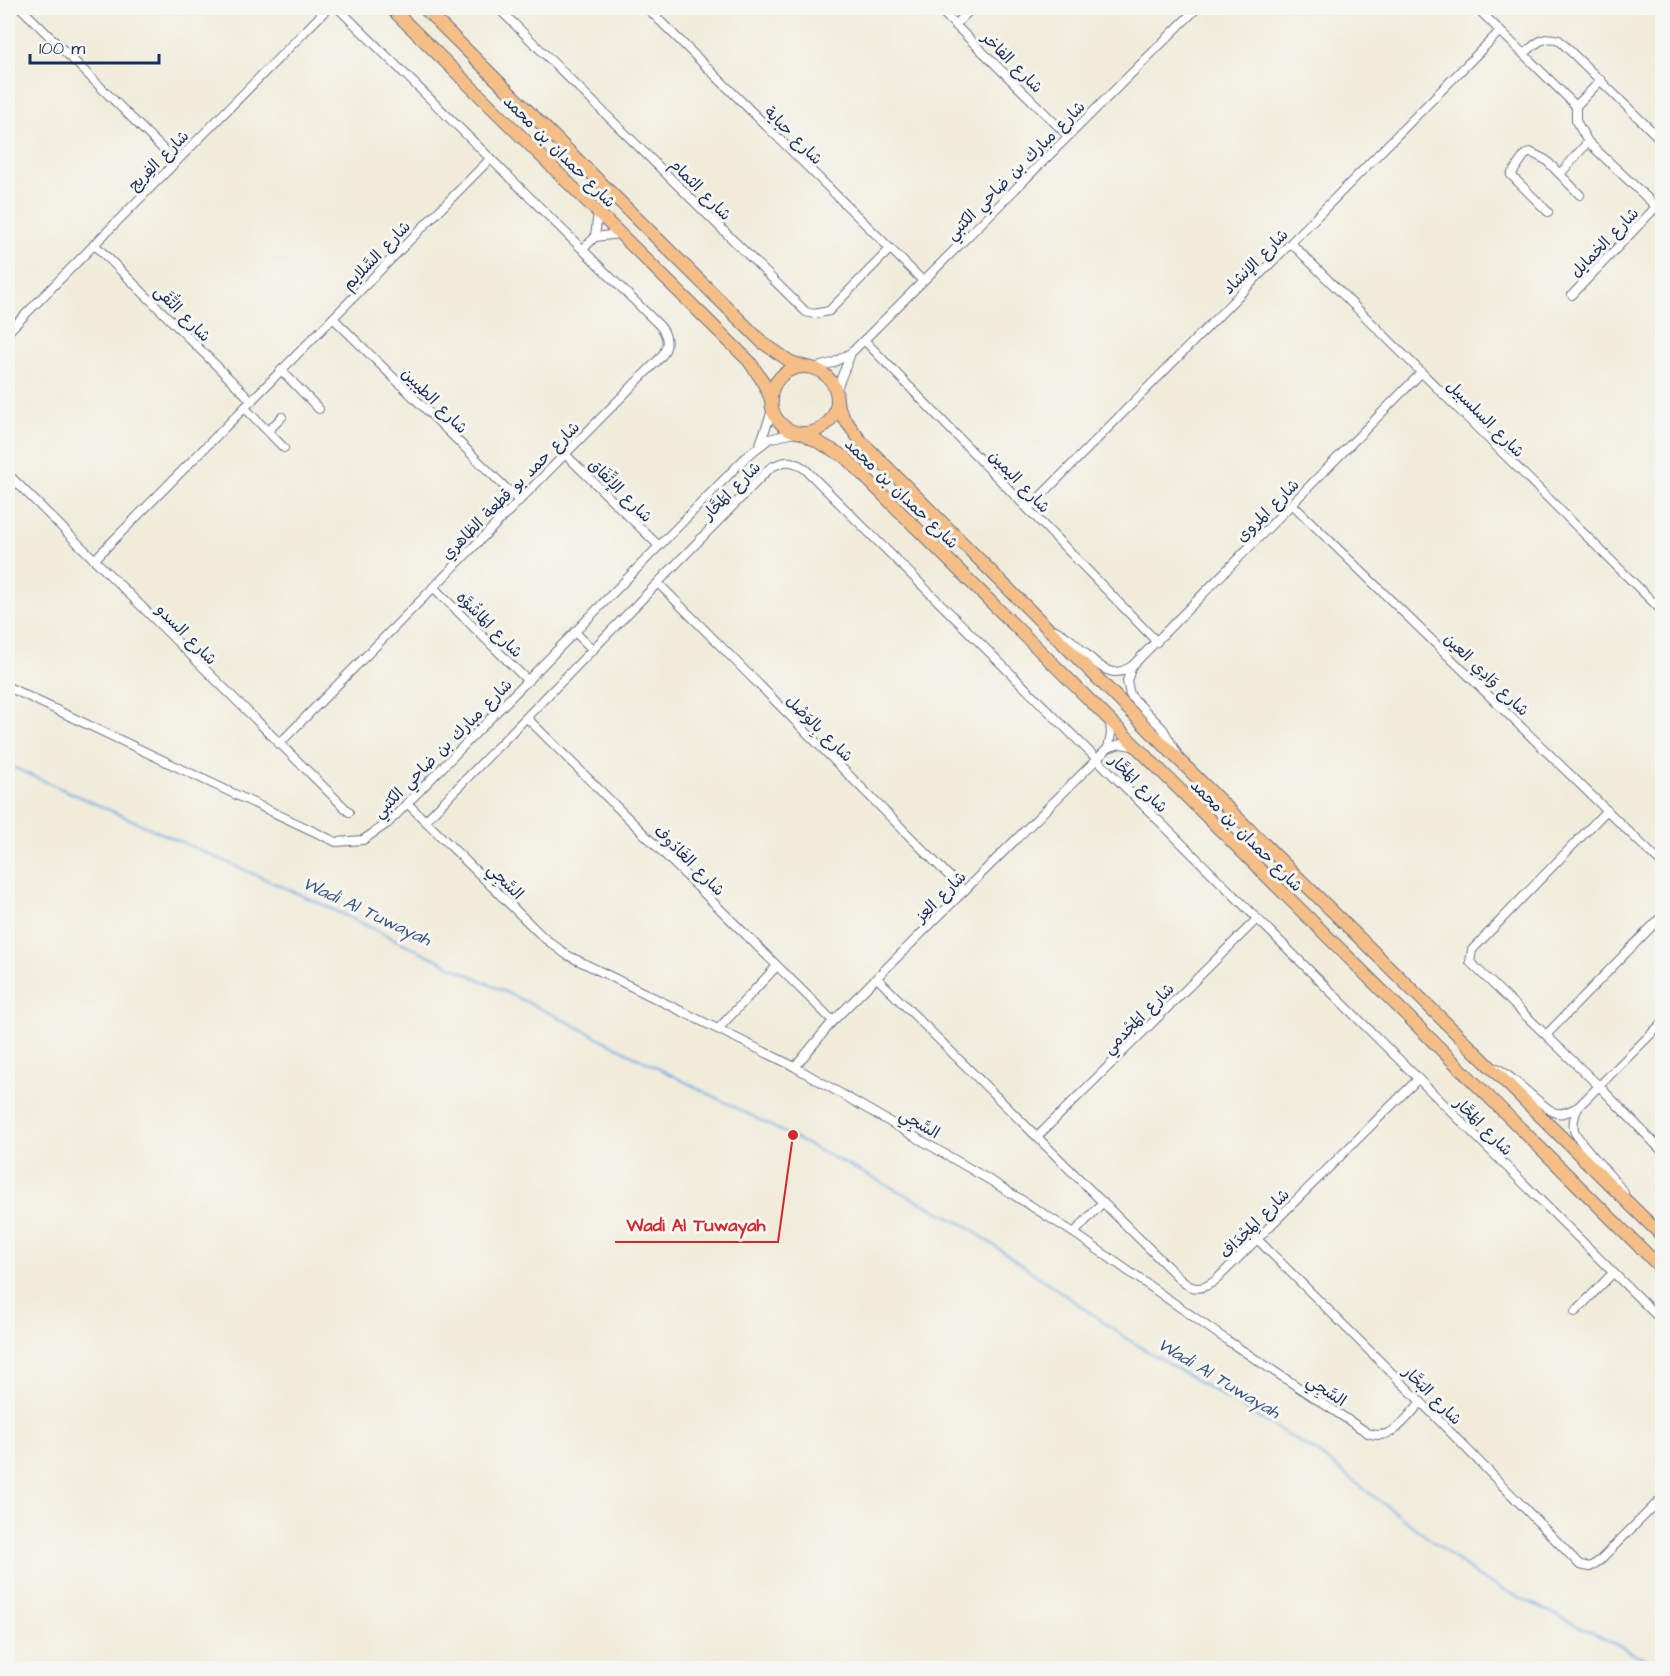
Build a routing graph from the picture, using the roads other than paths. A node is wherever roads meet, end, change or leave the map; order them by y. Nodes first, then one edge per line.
1 (21, 8) edge
2 (328, 8) edge
3 (338, 8) edge
4 (391, 8) edge
5 (424, 8) edge
6 (498, 8) edge
7 (647, 8) edge
8 (938, 8) edge
9 (972, 8) edge
10 (1197, 8) edge
11 (1477, 8) edge
12 (955, 24) junction
13 (1500, 31) junction
14 (1524, 54) junction
15 (1601, 80) junction
16 (1576, 106) junction
17 (1068, 136) junction
18 (1662, 141) edge
19 (1588, 142) junction
20 (490, 158) junction
21 (176, 162) junction
22 (1560, 174) junction
23 (1580, 195) dead end
24 (1659, 210) edge
25 (598, 212) junction
26 (1548, 212) dead end
27 (620, 234) junction
28 (596, 237) junction
29 (94, 244) junction
30 (1292, 244) junction
31 (583, 249) junction
32 (890, 249) junction
33 (923, 281) junction
34 (1572, 296) dead end
35 (333, 318) junction
36 (8, 332) edge
37 (864, 340) junction
38 (852, 352) junction
39 (809, 367) junction
40 (281, 370) junction
41 (1421, 373) junction
42 (837, 397) junction
43 (252, 401) junction
44 (772, 405) junction
45 (245, 408) junction
46 (319, 409) dead end
47 (282, 417) dead end
48 (268, 431) junction
49 (800, 433) junction
50 (760, 444) junction
51 (284, 448) dead end
52 (565, 454) junction
53 (8, 474) edge
54 (519, 501) junction
55 (1292, 504) junction
56 (1028, 509) junction
57 (659, 546) junction
58 (94, 560) junction
59 (658, 584) junction
60 (433, 587) junction
61 (1662, 611) edge
62 (1048, 627) junction
63 (575, 632) junction
64 (1157, 642) junction
65 (593, 650) junction
66 (1132, 666) junction
67 (528, 681) junction
68 (8, 687) edge
69 (527, 718) junction
70 (1110, 720) junction
71 (279, 744) junction
72 (1133, 746) junction
73 (1108, 748) junction
74 (1096, 759) junction
75 (1181, 762) junction
76 (407, 802) junction
77 (1607, 810) junction
78 (349, 812) dead end
79 (426, 820) junction
80 (1662, 864) edge
81 (964, 891) junction
82 (1662, 916) edge
83 (1257, 919) junction
84 (777, 966) junction
85 (877, 978) junction
86 (833, 1021) junction
87 (1662, 1023) edge
88 (718, 1029) junction
89 (1546, 1035) junction
90 (1490, 1065) junction
91 (795, 1067) junction
92 (1418, 1079) junction
93 (1600, 1087) junction
94 (1578, 1107) junction
95 (1038, 1136) junction
96 (1662, 1151) edge
97 (1103, 1202) junction
98 (1631, 1205) junction
99 (1074, 1233) junction
100 (1662, 1236) edge
101 (1257, 1239) junction
102 (1662, 1269) edge
103 (1613, 1273) junction
104 (1575, 1312) dead end
105 (1662, 1322) edge
106 (1421, 1401) junction
107 (1662, 1498) edge

1 - 21 street
2 - 21 street, شارع الفِريج
3 - 20 street, شارع حمد بو قطعة الظاهري
4 - 25 main road, شارع حمدان بن محمد
5 - 39 main road, شارع حمدان بن محمد
6 - 32 street, شارع الثمام
7 - 32 street, شارع حباية
8 - 12 street, شارع الفاخر
9 - 12 street
10 - 17 street, شارع مبارك بن ضاحي الكتبي
11 - 13 street
12 - 17 street, شارع الفاخر
13 - 14 street
13 - 30 street, شارع الإنشاد
14 - 15 street
14 - 16 street
15 - 16 street
15 - 18 street
16 - 19 street, شارع الخمايل
17 - 33 street, شارع مبارك بن ضاحي الكتبي
19 - 22 street
19 - 24 street, شارع الخمايل
20 - 31 street, شارع حمد بو قطعة الظاهري
20 - 35 street, شارع السَّلايم
21 - 29 street, شارع الفِريج
22 - 23 street
22 - 26 street
24 - 34 street, شارع الخمايل
25 - 27 main road, شارع حمدان بن محمد
25 - 28 street
27 - 28 street
27 - 44 main road, شارع حمدان بن محمد
28 - 31 street
29 - 36 street, شارع الفِريج
29 - 43 street, شارع التُّقَى
30 - 41 street, شارع السلسبيل
30 - 56 street, شارع الإنشاد
31 - 52 street, شارع حمد بو قطعة الظاهري
32 - 33 street, شارع حباية
33 - 37 street, شارع مبارك بن ضاحي الكتبي
35 - 40 street, شارع السَّلايم
35 - 54 street, شارع الطيبين
37 - 38 street, شارع مبارك بن ضاحي الكتبي
37 - 56 street, شارع اليمين
38 - 39 street, شارع مبارك بن ضاحي الكتبي
38 - 42 street, شارع مبارك بن ضاحي الكتبي
39 - 42 main road
39 - 44 main road
40 - 43 street, شارع السَّلايم
40 - 46 street
41 - 55 street, شارع المروى
41 - 61 street, شارع السلسبيل
42 - 49 main road
42 - 62 main road, شارع حمدان بن محمد
43 - 45 street, شارع السَّلايم
44 - 49 main road
44 - 50 street, شارع مبارك بن ضاحي الكتبي
45 - 48 street
45 - 58 street, شارع السَّلايم
47 - 48 street
48 - 51 street
49 - 50 street, شارع مبارك بن ضاحي الكتبي
49 - 70 main road, شارع حمدان بن محمد
50 - 57 street, شارع مبارك بن ضاحي الكتبي
52 - 54 street, شارع حمد بو قطعة الظاهري
52 - 57 street, شارع الإتِّفَاق
53 - 58 street, شارع السدو
54 - 60 street, شارع حمد بو قطعة الظاهري
55 - 64 street, شارع المروى
55 - 77 street, شارع وَادِي العين
56 - 64 street, شارع اليمين
57 - 63 street, شارع مبارك بن ضاحي الكتبي
58 - 71 street, شارع السدو
59 - 65 street, شارع المَحَّار
59 - 74 street, شارع المَحَّار
59 - 81 street, شارع بِالوَصْل
60 - 67 street, شارع المَاشُوَّه
60 - 71 street, شارع حمد بو قطعة الظاهري
62 - 66 street
62 - 75 main road, شارع حمدان بن محمد
63 - 65 street
63 - 67 street, شارع مبارك بن ضاحي الكتبي
64 - 66 street, شارع المروى
65 - 69 street, شارع المَحَّار
66 - 75 street
67 - 76 street, شارع مبارك بن ضاحي الكتبي
68 - 76 street, شارع مبارك بن ضاحي الكتبي
69 - 79 street, شارع المَحَّار
69 - 84 street, شارع الغَادُوف
70 - 72 main road, شارع حمدان بن محمد
70 - 73 street
71 - 78 street, شارع السدو
72 - 73 street
72 - 102 main road, شارع حمدان بن محمد
73 - 74 street, شارع العِز
74 - 81 street, شارع العِز
74 - 83 street, شارع المَحَّار
75 - 90 main road, شارع حمدان بن محمد
76 - 79 street, السَّجِي
77 - 80 street, شارع وَادِي العين
77 - 89 street
79 - 88 street, السَّجِي
81 - 85 street, شارع العِز
82 - 89 street
83 - 92 street, شارع المَحَّار
83 - 95 street, شارع المَجْدمي
84 - 86 street, شارع الغَادُوف
84 - 88 street
85 - 86 street, شارع العِز
85 - 95 street, شارع المِجْدَاف
86 - 91 street, شارع العِز
87 - 93 street
88 - 91 street, السَّجِي
89 - 93 street
90 - 94 street
90 - 98 main road, شارع حمدان بن محمد
91 - 99 street, السَّجِي
92 - 101 street, شارع المِجْدَاف
92 - 103 street, شارع المَحَّار
93 - 94 street
93 - 96 street
94 - 98 street
95 - 97 street, شارع المِجْدَاف
97 - 99 street
97 - 101 street, شارع المِجْدَاف
98 - 100 main road, شارع حمدان بن محمد
99 - 106 street, السَّجِي
101 - 106 street, شارع البَحَّار
103 - 104 street
103 - 105 street, شارع المَحَّار
106 - 107 street, شارع البَحَّار

